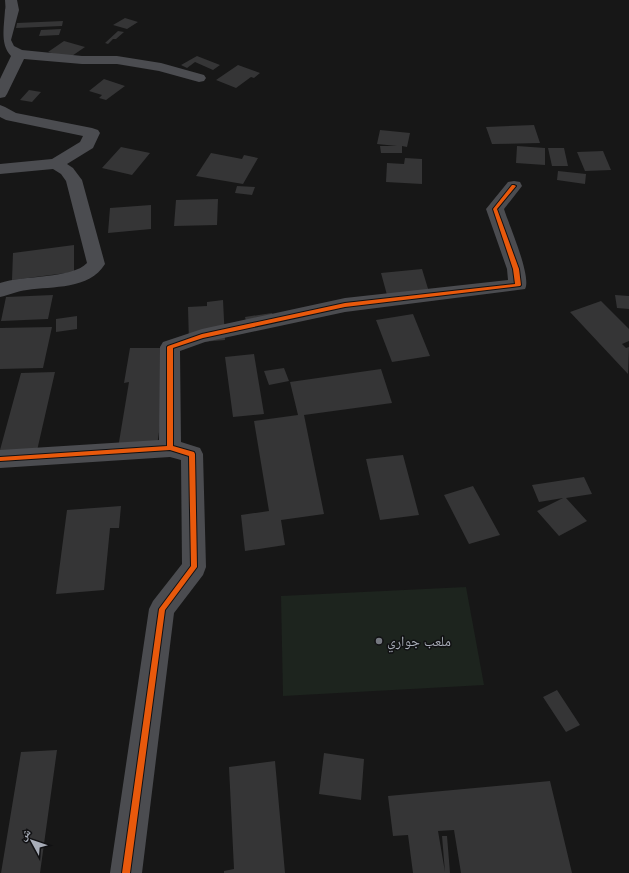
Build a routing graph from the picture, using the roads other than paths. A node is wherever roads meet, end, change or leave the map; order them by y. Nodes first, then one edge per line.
1 (8, 7) edge
2 (19, 54) junction
3 (199, 78) dead end
4 (0, 94) edge
5 (0, 110) edge
6 (56, 164) junction
7 (0, 169) edge
8 (514, 186) dead end
9 (0, 291) edge
10 (170, 448) junction
11 (0, 460) edge
12 (126, 873) edge

1 - 2 street
2 - 3 street
2 - 4 street
5 - 6 street
6 - 7 street
6 - 9 street
8 - 10 street
10 - 11 street
10 - 12 street

